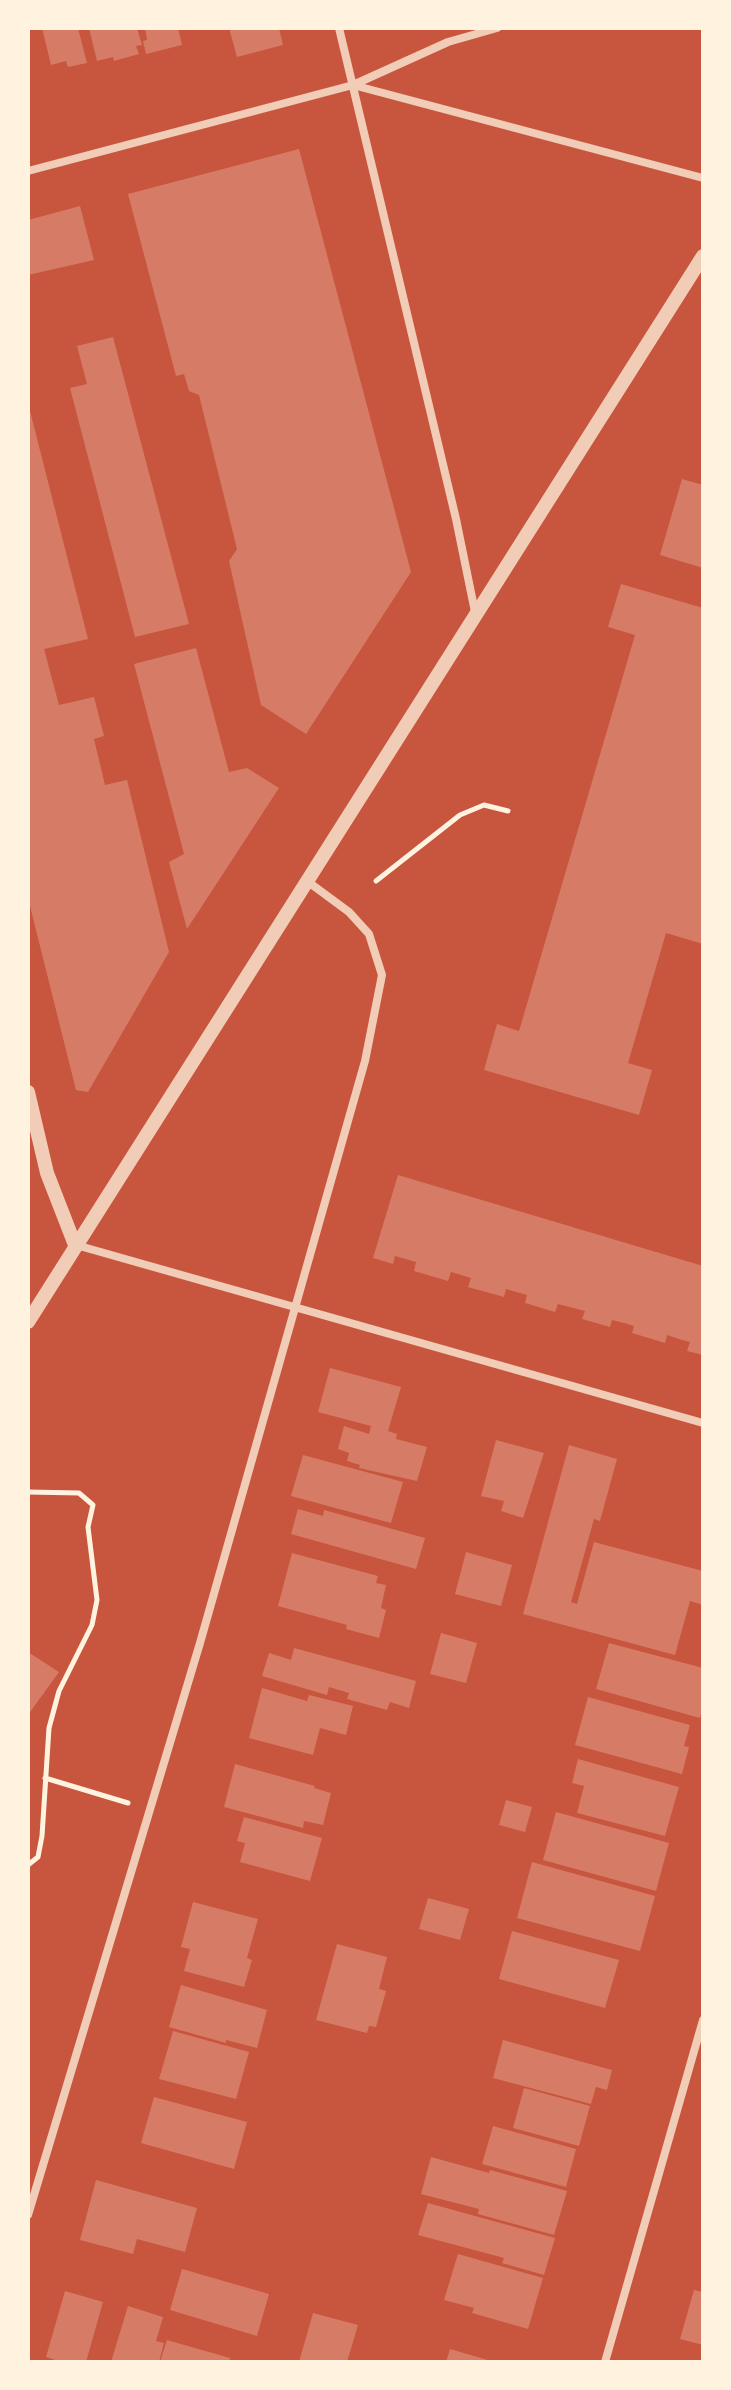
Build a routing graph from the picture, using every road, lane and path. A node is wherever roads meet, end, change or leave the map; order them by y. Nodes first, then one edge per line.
1 (339, 28) edge
2 (497, 28) edge
3 (353, 85) junction
4 (28, 171) edge
5 (703, 178) edge
6 (703, 256) edge
7 (475, 613) junction
8 (508, 811) dead end
9 (306, 881) junction
10 (376, 881) dead end
11 (28, 1092) edge
12 (75, 1245) junction
13 (295, 1307) junction
14 (28, 1322) edge
15 (703, 1423) edge
16 (28, 1492) edge
17 (45, 1778) junction
18 (150, 1809) junction
19 (28, 1865) edge
20 (703, 2020) edge
21 (28, 2215) edge
22 (605, 2362) edge

1 - 3 street
2 - 3 street
3 - 4 street
3 - 5 street
3 - 7 street
6 - 7 street
7 - 9 street
8 - 10 path
9 - 12 street
9 - 13 street
11 - 12 street
12 - 13 street
12 - 14 street
13 - 15 street
13 - 18 street
16 - 17 path
17 - 18 path
17 - 19 path
18 - 21 street
20 - 22 street

